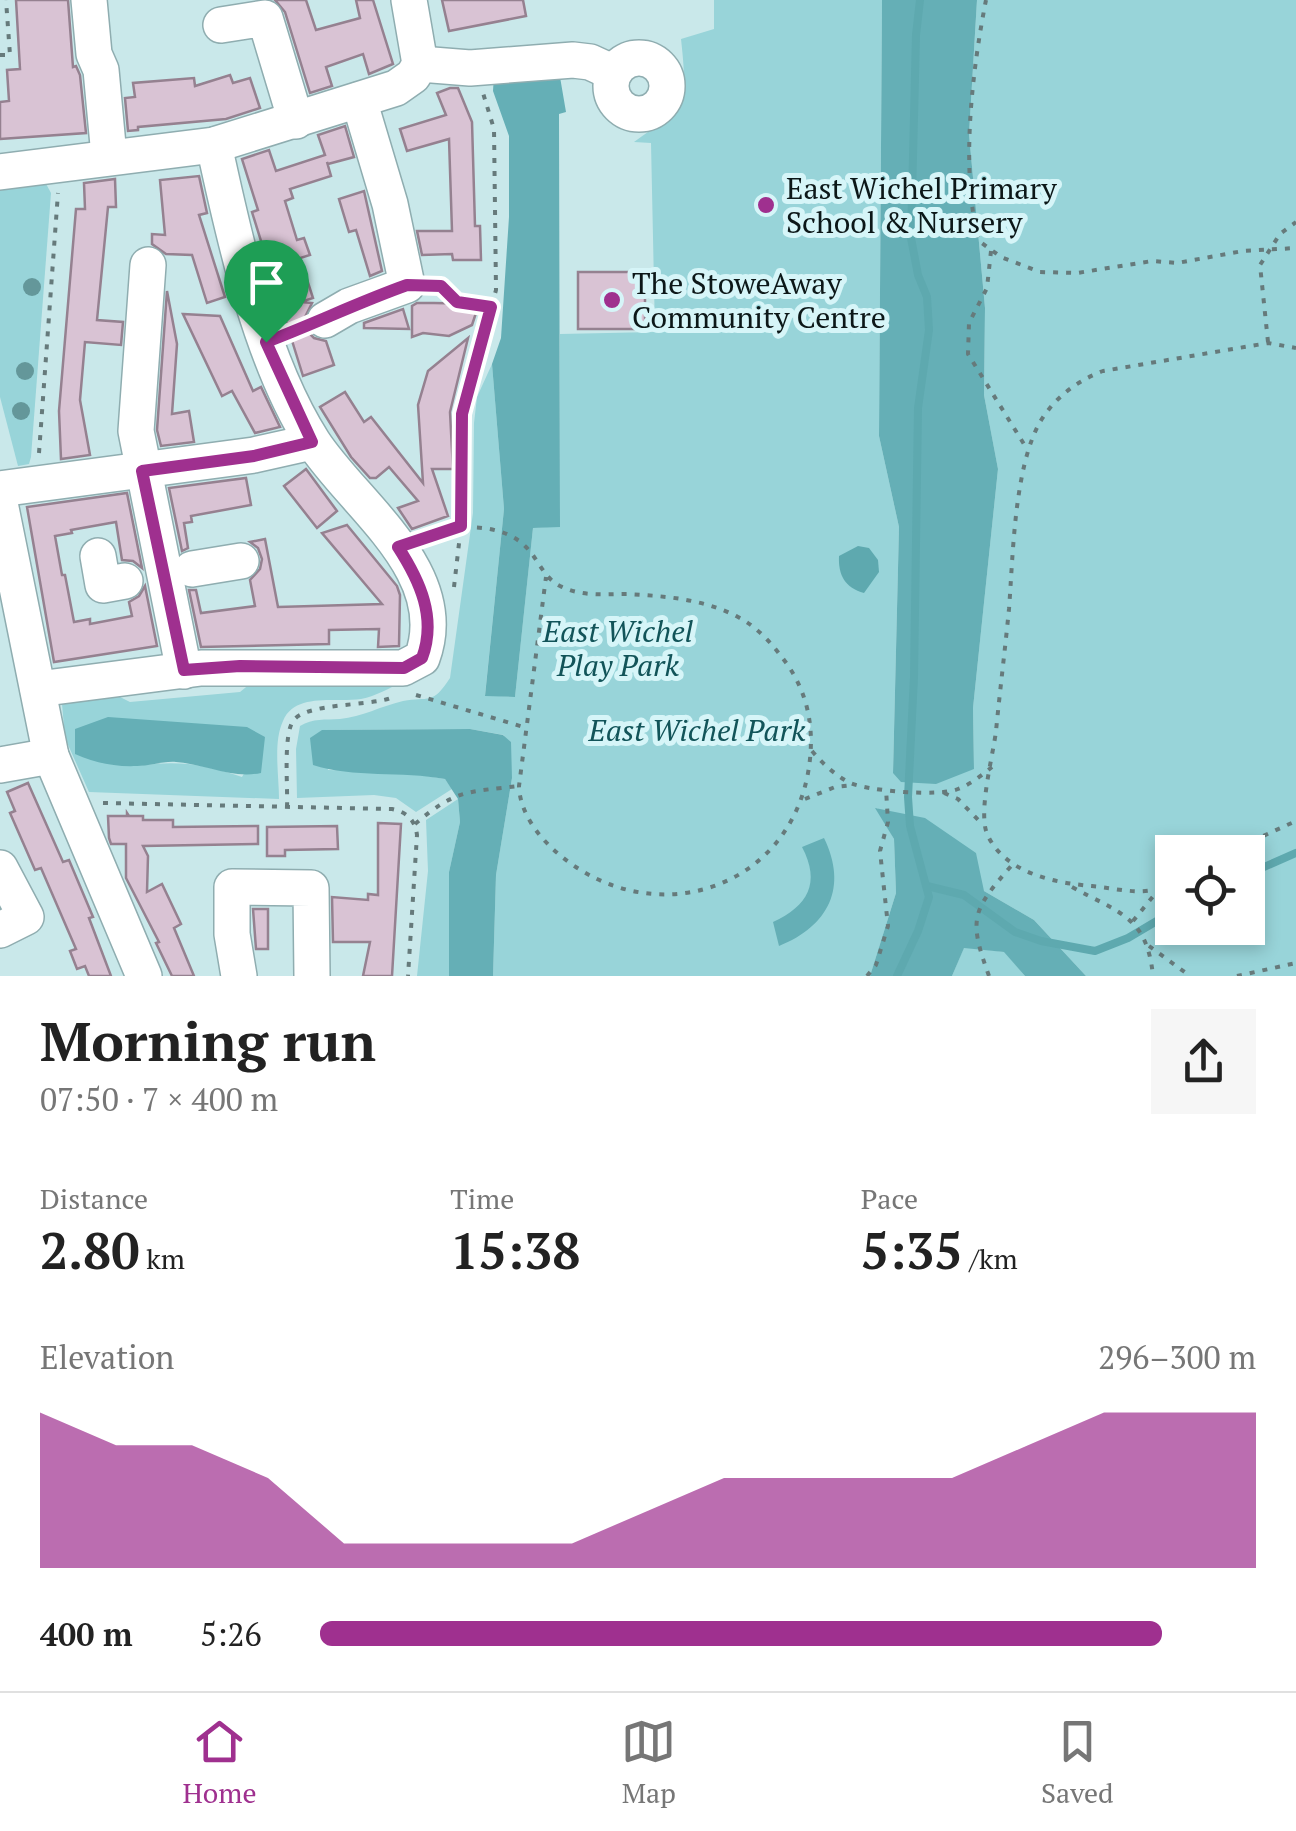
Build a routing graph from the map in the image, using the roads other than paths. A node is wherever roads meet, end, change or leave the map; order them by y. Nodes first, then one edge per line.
1 (90, 0) edge
2 (409, 0) edge
3 (262, 9) edge
4 (221, 25) dead end
5 (420, 64) junction
6 (614, 73) dead end
7 (359, 100) junction
8 (296, 121) junction
9 (214, 144) junction
10 (109, 156) junction
11 (0, 172) edge
12 (148, 265) dead end
13 (325, 320) dead end
14 (312, 442) junction
15 (142, 471) junction
16 (0, 490) edge
17 (0, 503) edge
18 (98, 556) dead end
19 (241, 561) dead end
20 (161, 574) junction
21 (184, 670) junction
22 (38, 689) junction
23 (51, 756) junction
24 (0, 764) edge
25 (0, 868) edge
26 (0, 930) edge
27 (144, 976) edge
28 (239, 976) edge
29 (312, 976) edge

1 - 10 street
2 - 5 street
3 - 4 street
3 - 8 street
5 - 6 street
5 - 7 street
7 - 8 street
7 - 13 street
8 - 9 street
9 - 10 street
9 - 14 street
10 - 11 street
12 - 15 street
14 - 15 street
14 - 21 street
15 - 16 street
15 - 20 street
17 - 22 street
18 - 20 street
19 - 20 street
20 - 21 street
21 - 22 street
22 - 23 street
23 - 24 street
23 - 27 street
25 - 26 street
28 - 29 street

